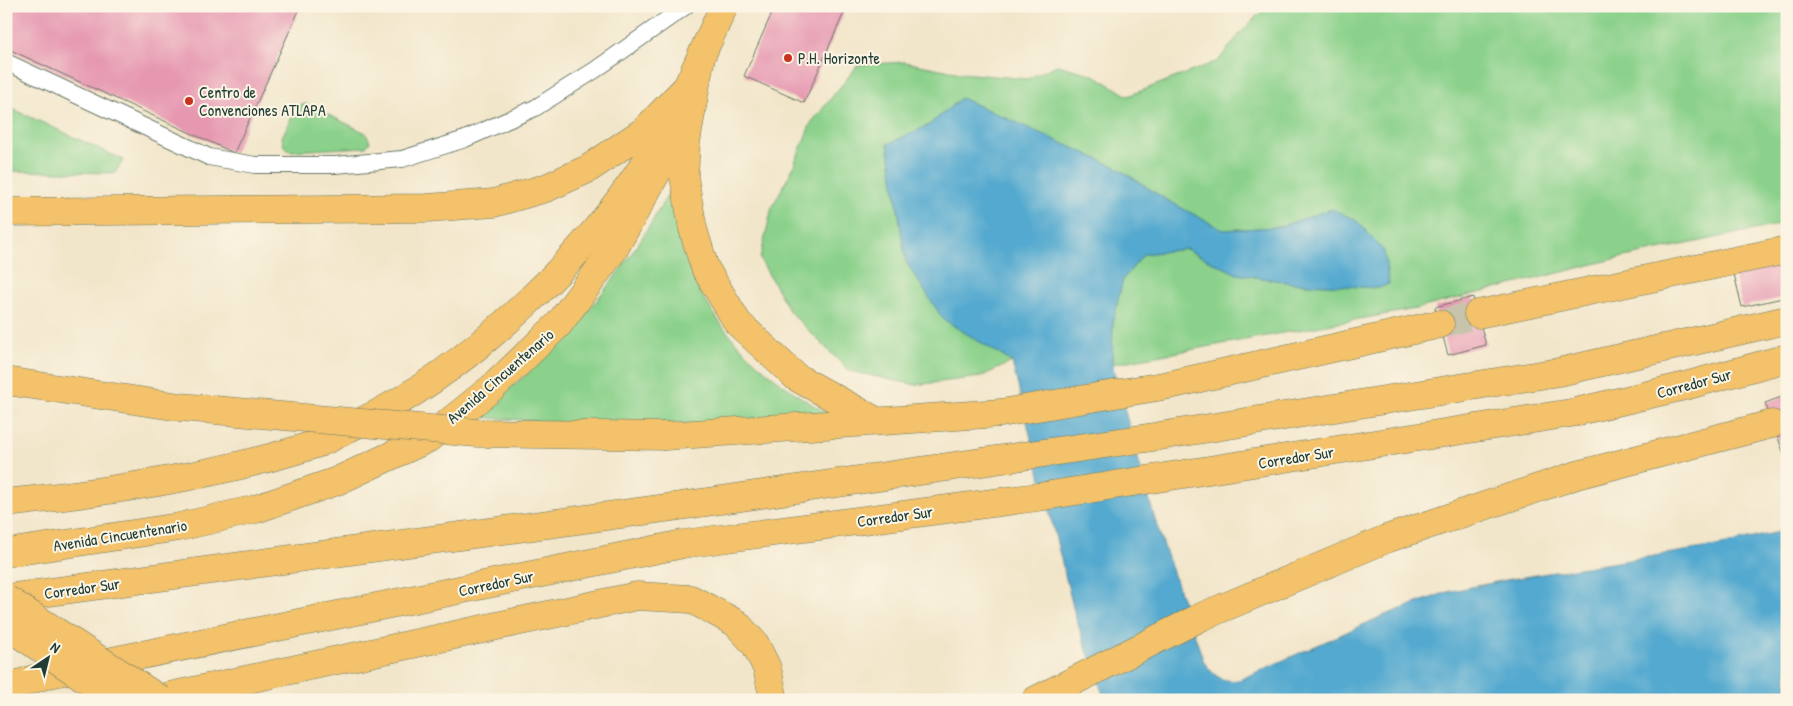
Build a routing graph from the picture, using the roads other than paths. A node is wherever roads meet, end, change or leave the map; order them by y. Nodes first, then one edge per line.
1 (686, 6) edge
2 (724, 6) edge
3 (6, 62) edge
4 (690, 94) junction
5 (6, 212) edge
6 (1787, 250) edge
7 (1478, 314) tunnel mouth
8 (1787, 320) edge
9 (1440, 324) tunnel mouth
10 (1787, 358) edge
11 (6, 380) edge
12 (876, 422) junction
13 (1772, 424) dead end
14 (6, 503) edge
15 (6, 553) edge
16 (6, 598) edge
17 (6, 625) edge
18 (6, 688) edge
19 (117, 700) edge
20 (151, 700) edge
21 (161, 700) edge
22 (774, 700) edge
23 (1036, 700) edge

1 - 3 lane
2 - 4 main road, Avenida Cincuentenario
4 - 5 main road
4 - 12 main road
4 - 14 main road
4 - 15 main road, Avenida Cincuentenario
6 - 7 main road
8 - 16 main road, Corredor Sur
9 - 12 main road
10 - 18 main road, Corredor Sur
11 - 12 main road, bridge
13 - 23 main road
16 - 21 main road, bridge
17 - 19 main road, bridge
20 - 22 main road

